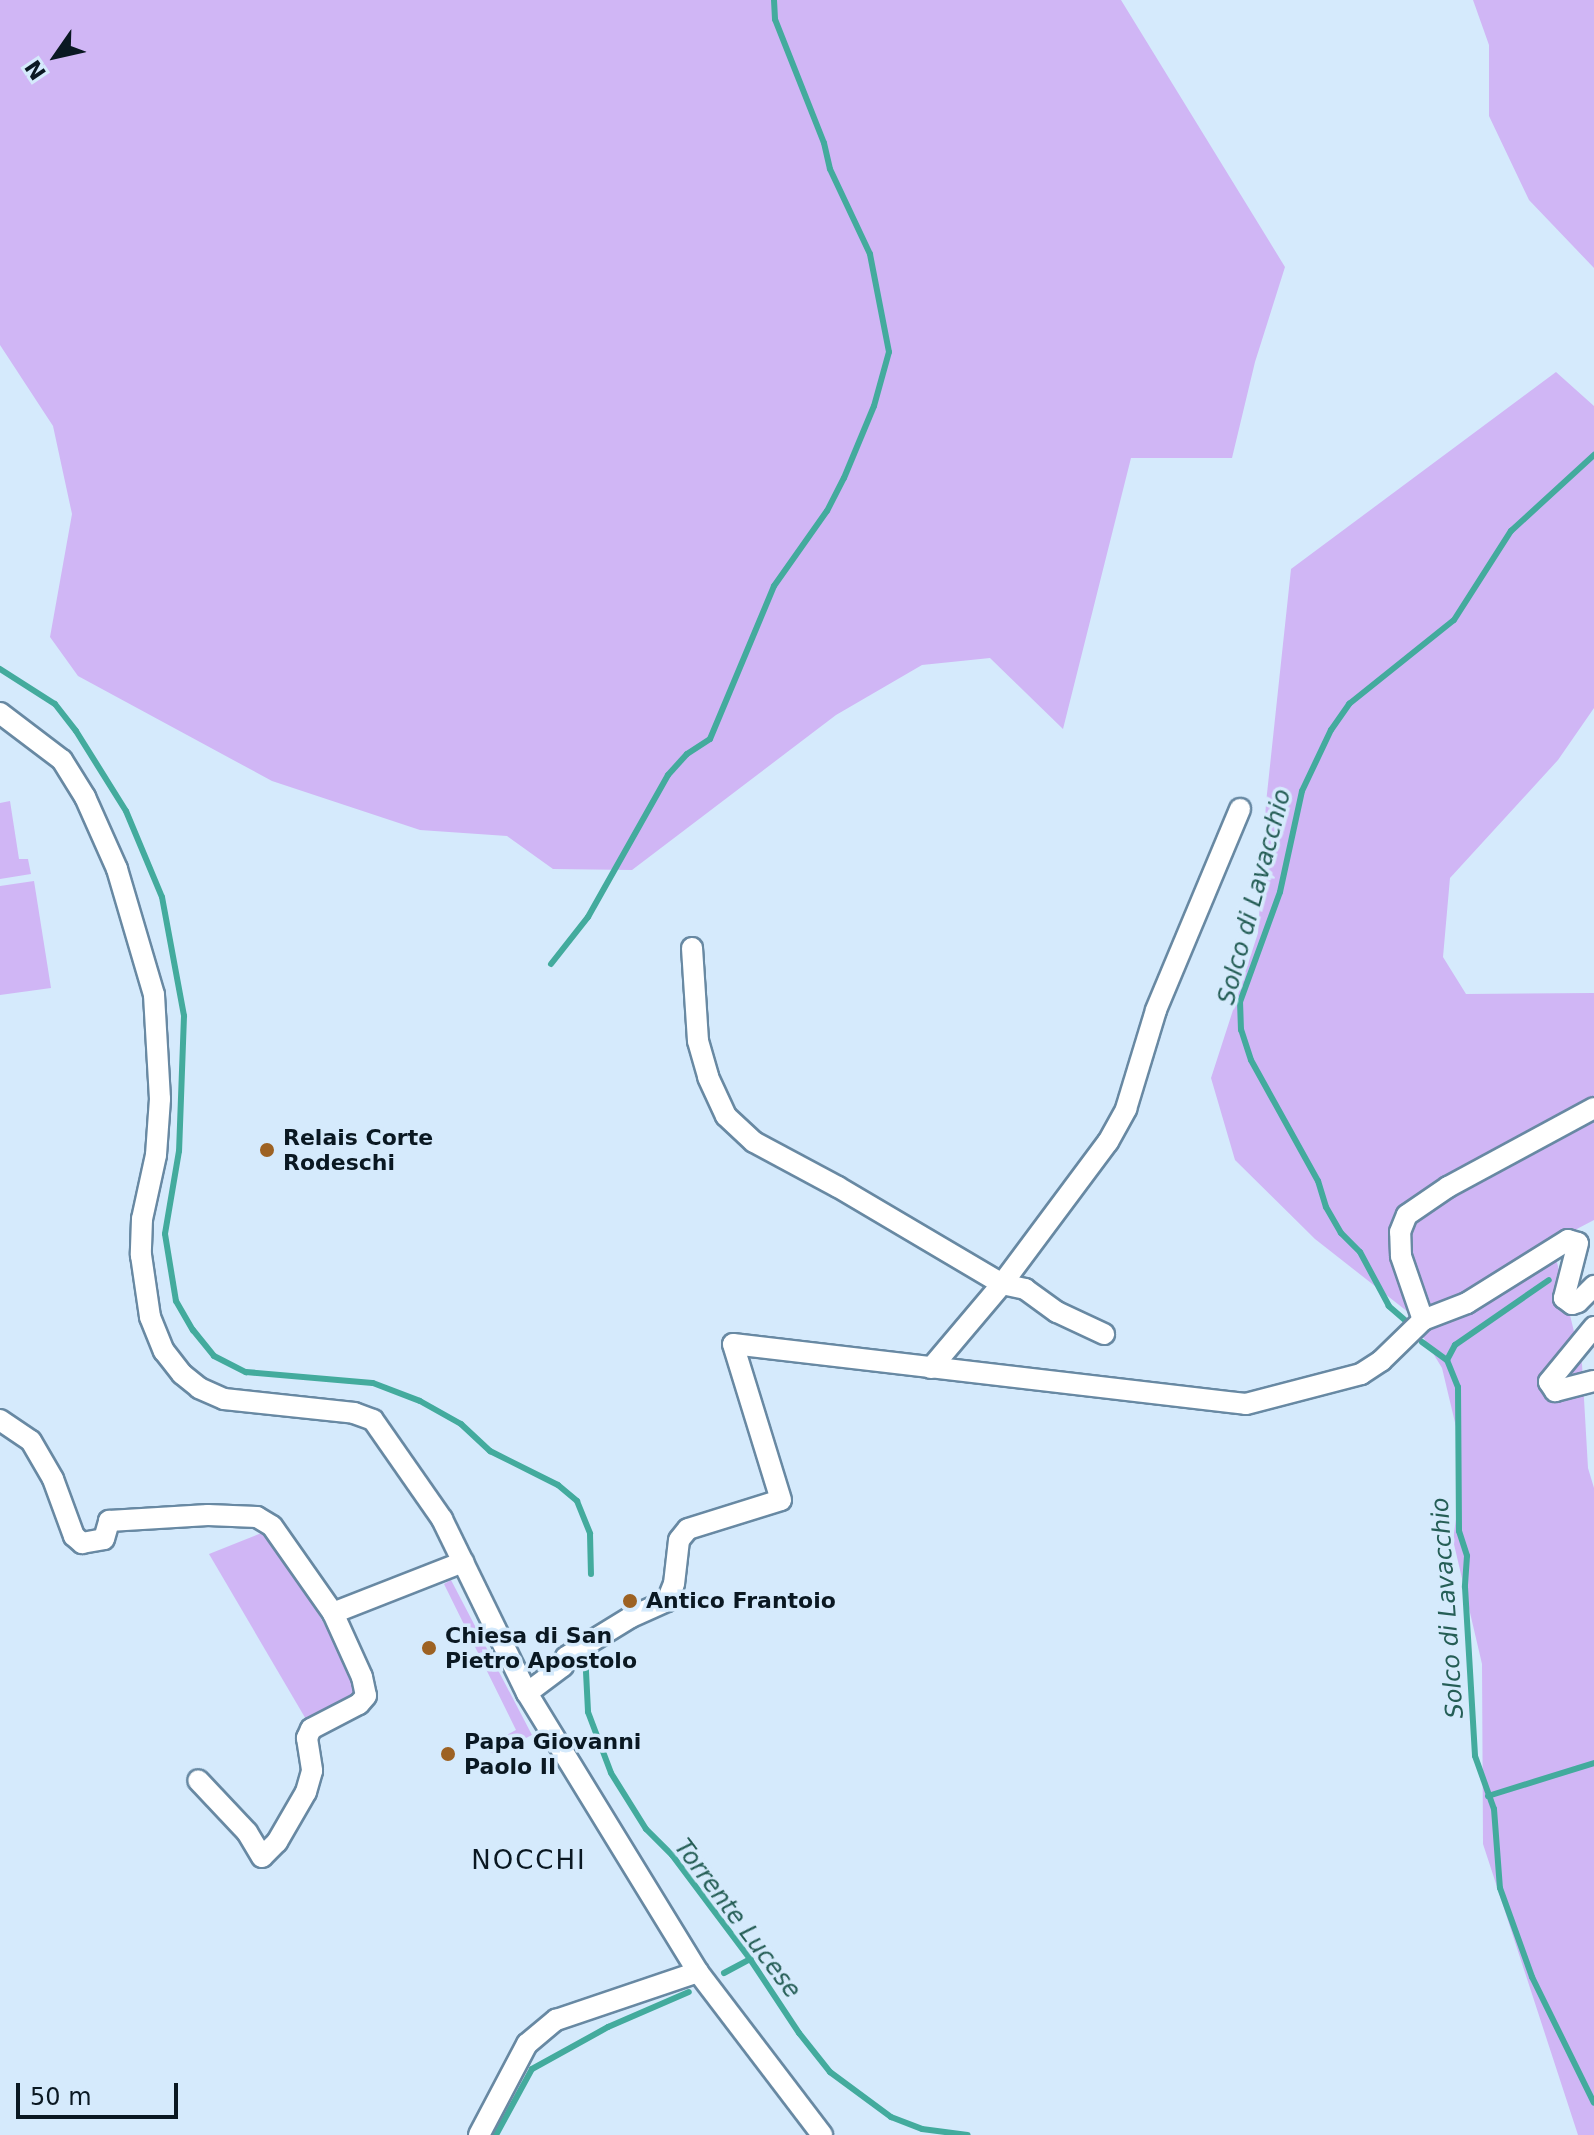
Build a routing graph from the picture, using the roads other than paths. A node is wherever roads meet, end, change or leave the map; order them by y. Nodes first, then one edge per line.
1 (0, 713) edge
2 (1240, 809) dead end
3 (692, 948) dead end
4 (1594, 1108) edge
5 (1002, 1284) junction
6 (1594, 1286) edge
7 (1423, 1320) junction
8 (1594, 1327) edge
9 (1104, 1334) dead end
10 (931, 1368) junction
11 (1594, 1381) edge
12 (0, 1420) edge
13 (463, 1562) junction
14 (333, 1613) junction
15 (527, 1693) junction
16 (198, 1780) dead end
17 (698, 1972) junction
18 (479, 2135) edge
19 (822, 2135) edge

1 - 13 street
2 - 5 street
3 - 5 street
4 - 7 street
5 - 9 street
5 - 10 street
6 - 7 street
7 - 10 street
8 - 11 street
10 - 15 street
12 - 14 street
13 - 14 street
13 - 15 street
14 - 16 street
15 - 17 street
17 - 18 street
17 - 19 street

